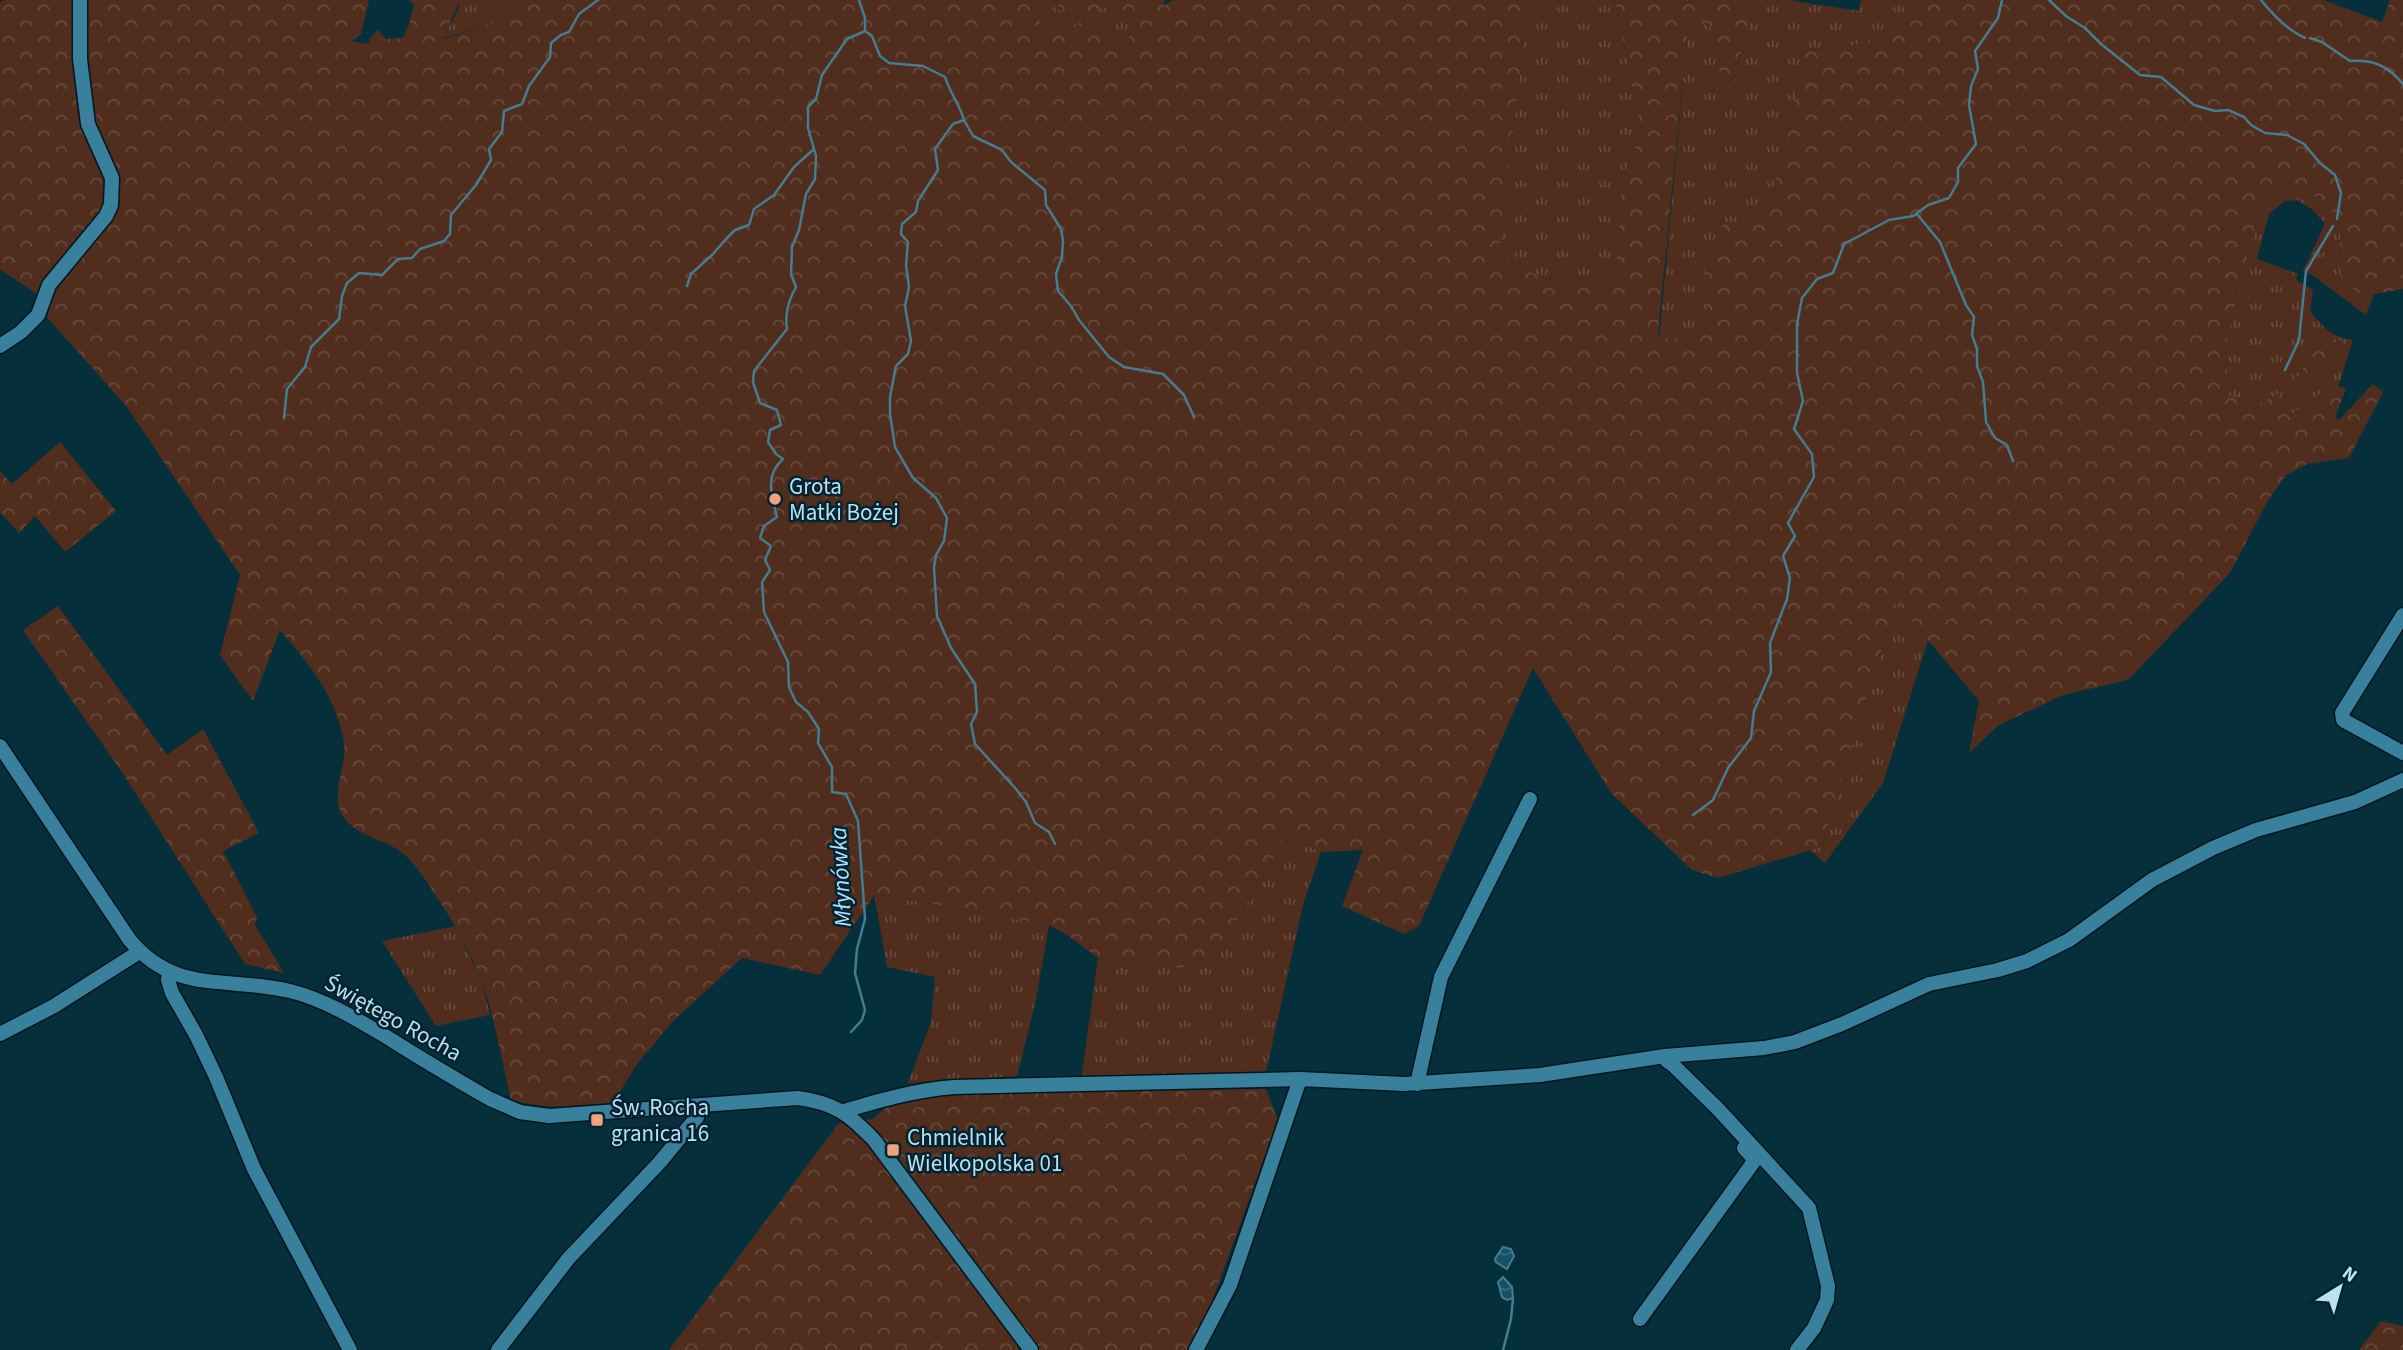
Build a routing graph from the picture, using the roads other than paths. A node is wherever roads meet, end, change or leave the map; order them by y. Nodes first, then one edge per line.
1 (80, 0) edge
2 (0, 346) edge
3 (2403, 615) edge
4 (0, 746) edge
5 (2403, 753) edge
6 (2403, 780) edge
7 (1530, 799) dead end
8 (139, 952) junction
9 (169, 973) junction
10 (0, 1034) edge
11 (1666, 1059) junction
12 (1300, 1079) junction
13 (1417, 1084) junction
14 (700, 1105) junction
15 (844, 1111) junction
16 (1640, 1319) dead end
17 (350, 1350) edge
18 (498, 1350) edge
19 (1031, 1350) edge
20 (1196, 1350) edge
21 (1797, 1350) edge

1 - 2 street
3 - 5 street
4 - 8 street, Świętego Rocha
6 - 11 street
7 - 13 street
8 - 9 street, Świętego Rocha
8 - 10 street
9 - 14 street, Świętego Rocha
9 - 17 street
11 - 13 street
11 - 16 street
11 - 21 street
12 - 13 street
12 - 15 street
12 - 20 street
14 - 15 street, Świętego Rocha
14 - 18 street
15 - 19 street

